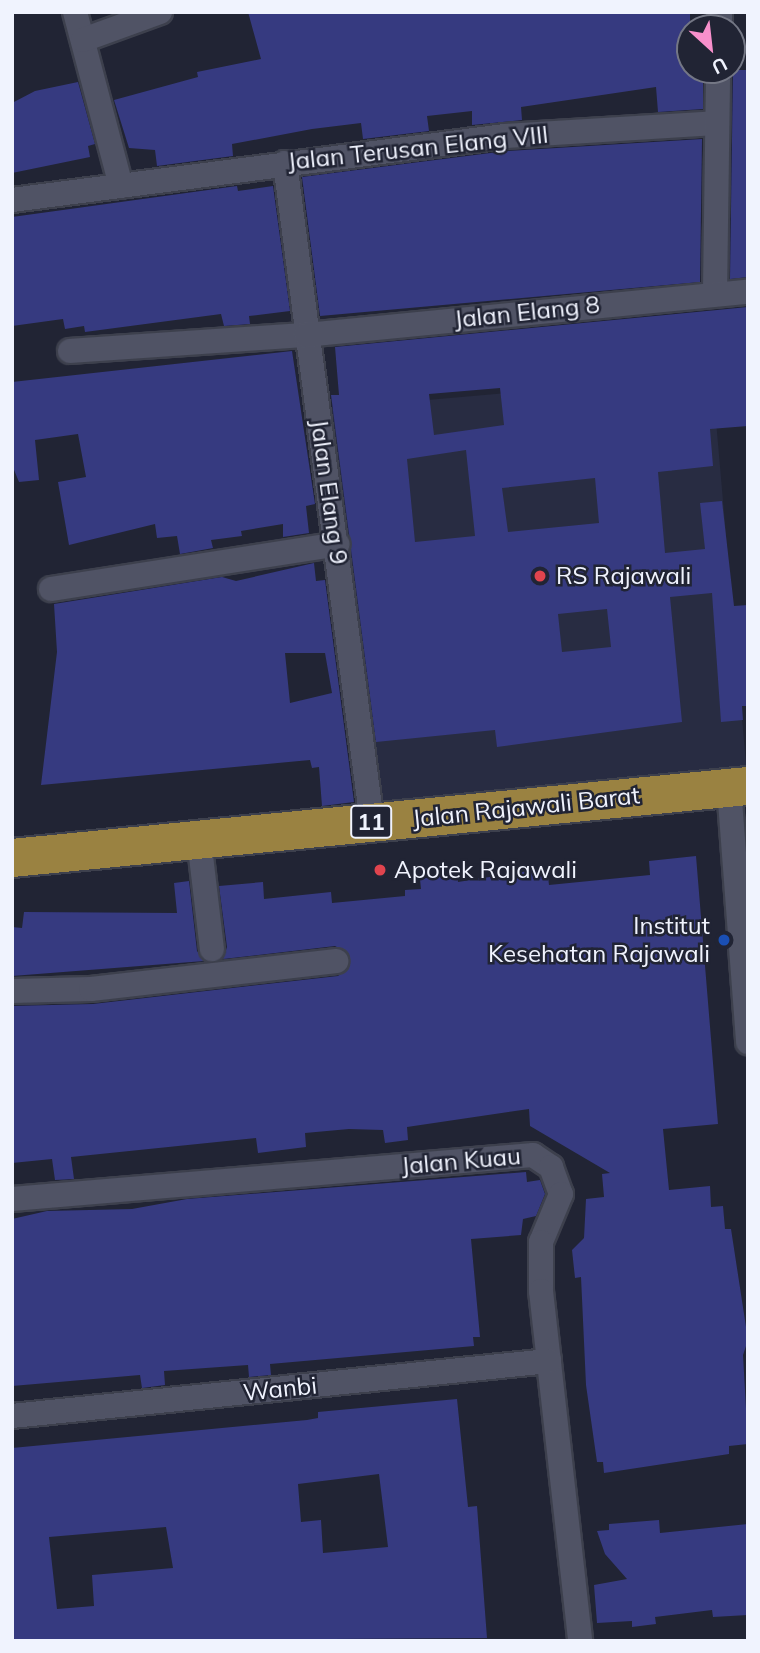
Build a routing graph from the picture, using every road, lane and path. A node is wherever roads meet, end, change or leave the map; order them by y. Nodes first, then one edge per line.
1 (75, 12) edge
2 (160, 12) edge
3 (83, 40) junction
4 (717, 84) edge
5 (716, 123) junction
6 (285, 163) junction
7 (121, 186) junction
8 (12, 200) edge
9 (748, 292) edge
10 (715, 293) junction
11 (306, 335) junction
12 (70, 351) dead end
13 (337, 544) junction
14 (51, 589) dead end
15 (738, 787) edge
16 (372, 822) junction
17 (199, 839) junction
18 (12, 858) edge
19 (212, 948) dead end
20 (336, 961) dead end
21 (12, 991) edge
22 (748, 1042) edge
23 (12, 1199) edge
24 (549, 1361) junction
25 (12, 1416) edge
26 (580, 1641) edge

1 - 3 street
2 - 3 street
3 - 7 street
4 - 5 street
5 - 6 street, Jalan Terusan Elang VIII
5 - 10 street
6 - 7 street, Jalan Terusan Elang VIII
6 - 11 street, Jalan Elang 9
7 - 8 street, Jalan Terusan Elang VIII
9 - 10 street, Jalan Elang 8
10 - 11 street, Jalan Elang 8
11 - 12 street, Jalan Elang 8
11 - 13 street, Jalan Elang 9
13 - 14 street
13 - 16 street, Jalan Elang 9
15 - 16 highway, Jalan Rajawali Barat / 11
15 - 22 street
16 - 17 highway, Jalan Rajawali Barat / 11
17 - 18 highway, Jalan Rajawali Barat / 11
17 - 19 street
20 - 21 street
23 - 24 street, Jalan Kuau
24 - 25 street, Wanbi
24 - 26 street, Jalan Kuau

